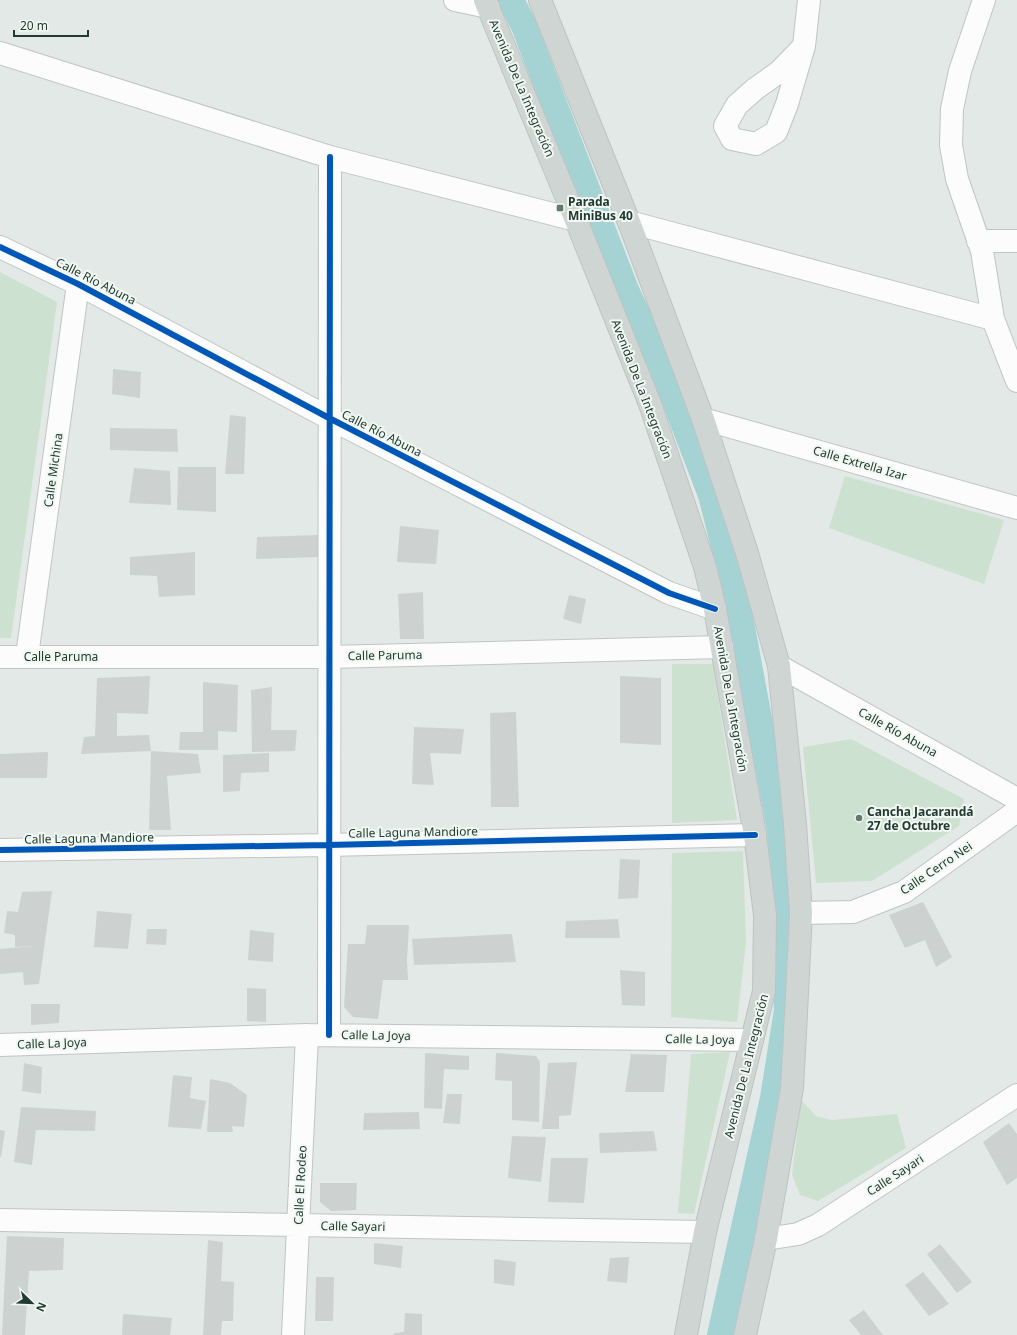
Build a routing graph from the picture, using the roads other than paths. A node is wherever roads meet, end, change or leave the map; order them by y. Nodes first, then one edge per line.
1 (455, 0) edge
2 (540, 0) edge
3 (809, 0) edge
4 (984, 0) edge
5 (486, 3) edge
6 (804, 46) dead end
7 (0, 53) edge
8 (330, 157) junction
9 (576, 220) junction
10 (629, 222) junction
11 (978, 241) junction
12 (1017, 241) edge
13 (0, 247) edge
14 (78, 284) junction
15 (994, 318) junction
16 (1017, 381) edge
17 (329, 418) junction
18 (703, 419) junction
19 (1017, 508) edge
20 (715, 609) junction
21 (722, 647) junction
22 (27, 656) junction
23 (0, 657) edge
24 (329, 657) junction
25 (779, 666) junction
26 (1017, 799) edge
27 (1017, 811) edge
28 (754, 834) junction
29 (328, 845) junction
30 (0, 850) edge
31 (801, 913) junction
32 (307, 1035) junction
33 (328, 1035) junction
34 (752, 1040) junction
35 (0, 1045) edge
36 (1017, 1095) edge
37 (0, 1220) edge
38 (298, 1225) junction
39 (705, 1232) junction
40 (766, 1239) junction
41 (293, 1335) edge
42 (686, 1335) edge
43 (745, 1335) edge

1 - 5 street
2 - 10 main road
3 - 6 street
4 - 11 street
5 - 9 main road, Avenida De La Integración
7 - 8 street
8 - 9 street
8 - 17 street
9 - 20 main road, Avenida De La Integración
10 - 15 street
10 - 18 main road
11 - 12 street
11 - 15 street
13 - 14 street, Calle Río Abuna
14 - 17 street, Calle Río Abuna
14 - 22 street, Calle Michina
15 - 16 street
17 - 20 street, Calle Río Abuna
17 - 24 street
18 - 19 street, Calle Extrella Izar
18 - 25 main road
20 - 21 main road, Avenida De La Integración
21 - 24 street, Calle Paruma
21 - 28 main road, Avenida De La Integración
22 - 23 street, Calle Paruma
22 - 24 street, Calle Paruma
24 - 29 street
25 - 26 street, Calle Río Abuna
25 - 31 main road
27 - 31 street, Calle Cerro Nei
28 - 29 street, Calle Laguna Mandiore
28 - 34 main road, Avenida De La Integración
29 - 30 street, Calle Laguna Mandiore
29 - 33 street
31 - 40 main road
32 - 33 street, Calle La Joya
32 - 35 street, Calle La Joya
32 - 38 street, Calle El Rodeo
33 - 34 street, Calle La Joya
34 - 39 main road, Avenida De La Integración
36 - 40 street, Calle Sayari
37 - 38 street, Calle Sayari
38 - 39 street, Calle Sayari
38 - 41 street, Calle El Rodeo
39 - 42 main road, Avenida De La Integración
40 - 43 main road

